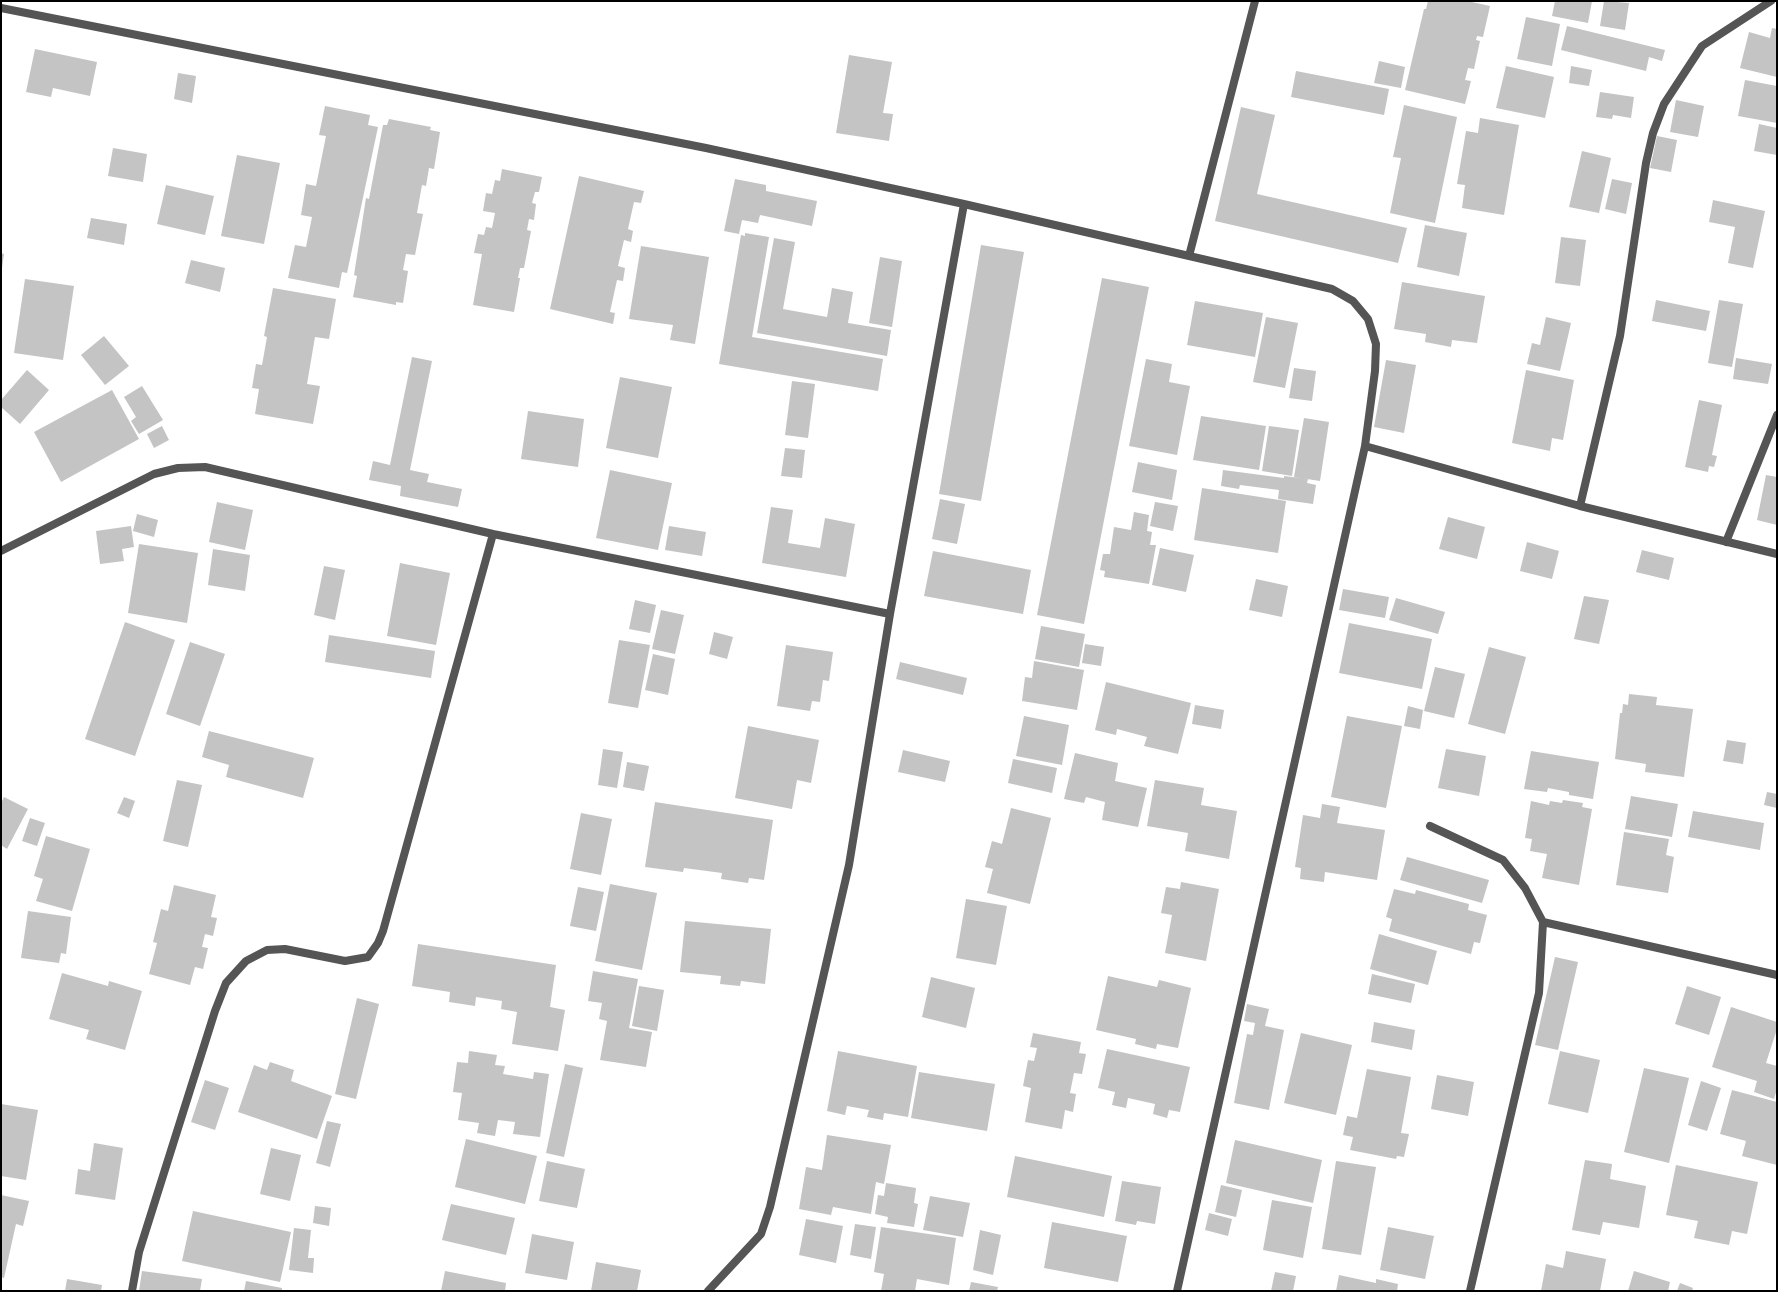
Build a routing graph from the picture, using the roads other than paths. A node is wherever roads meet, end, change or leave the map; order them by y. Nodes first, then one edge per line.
1 (1255, 1) edge
2 (1771, 1) edge
3 (1, 8) edge
4 (964, 204) junction
5 (1189, 256) junction
6 (1777, 415) edge
7 (1364, 446) junction
8 (1580, 506) junction
9 (493, 534) junction
10 (1726, 542) junction
11 (1, 550) edge
12 (1777, 554) edge
13 (890, 614) junction
14 (1430, 826) dead end
15 (1543, 922) junction
16 (1777, 975) edge
17 (132, 1291) edge
18 (708, 1291) edge
19 (1176, 1291) edge
20 (1470, 1291) edge

1 - 5 street
2 - 8 street
3 - 4 street
4 - 5 street
4 - 13 street
5 - 7 street
6 - 10 street
7 - 8 street
7 - 19 street
8 - 10 street
9 - 11 street
9 - 13 street
9 - 17 street
10 - 12 street
13 - 18 street
14 - 15 street
15 - 16 street
15 - 20 street

